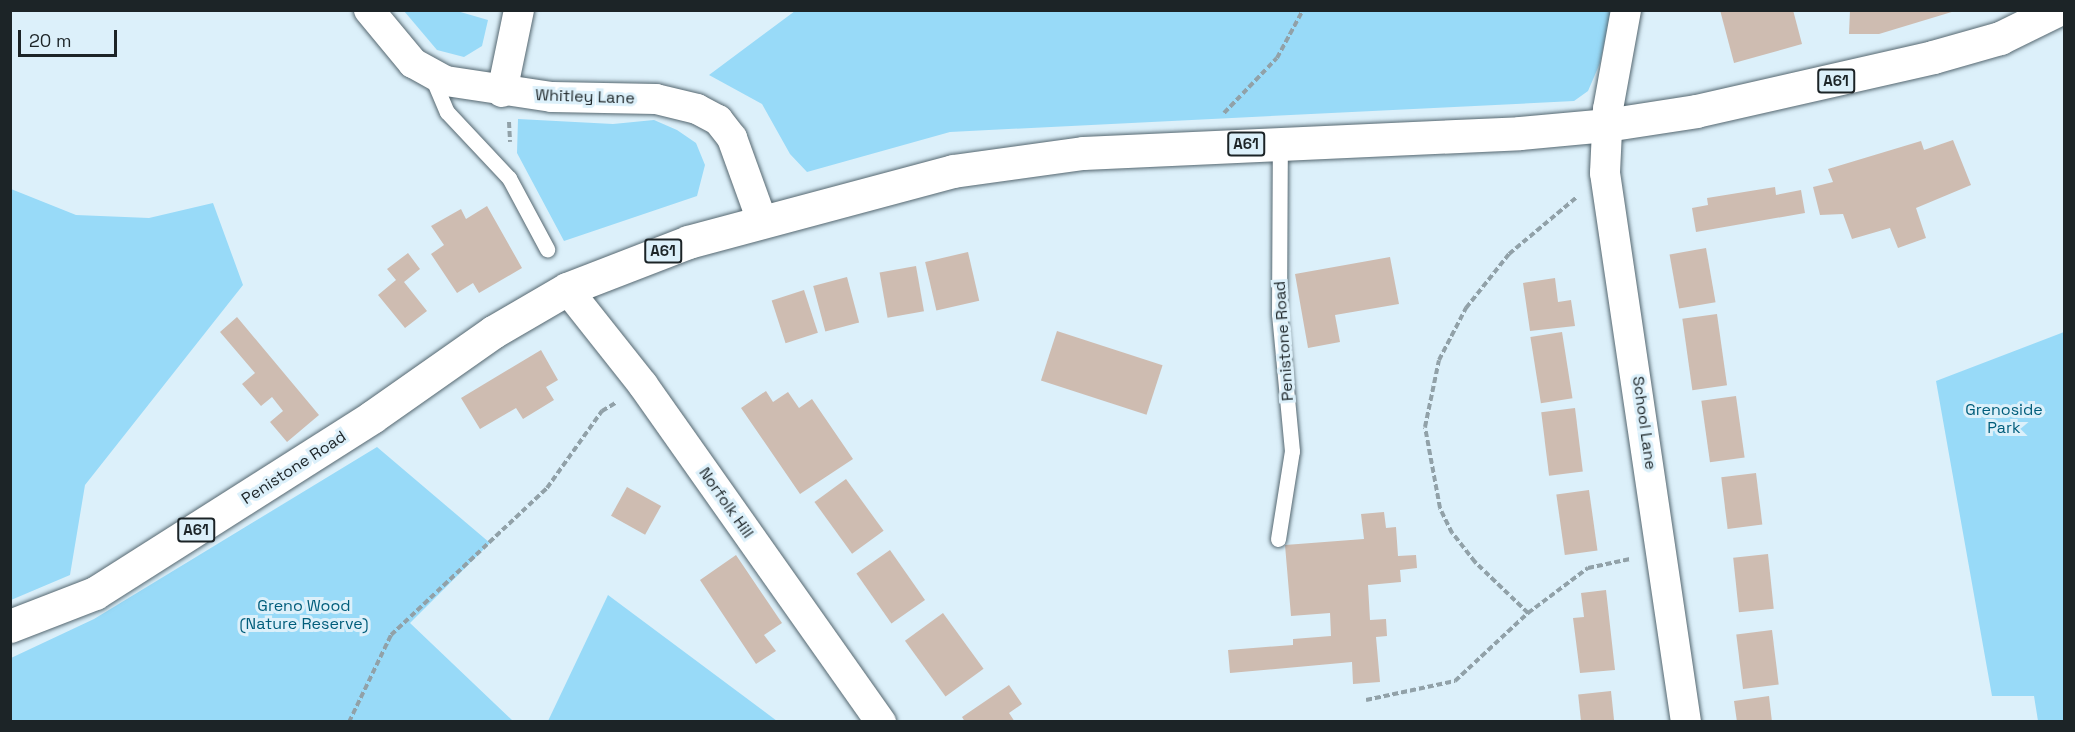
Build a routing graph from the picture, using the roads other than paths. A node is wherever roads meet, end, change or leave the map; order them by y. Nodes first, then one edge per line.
1 (369, 10) edge
2 (519, 10) edge
3 (1626, 10) edge
4 (2057, 10) edge
5 (429, 74) junction
6 (502, 92) junction
7 (1606, 125) junction
8 (1280, 141) junction
9 (762, 221) junction
10 (547, 249) dead end
11 (567, 289) junction
12 (1278, 539) dead end
13 (10, 626) edge
14 (880, 722) edge
15 (1686, 722) edge

1 - 5 street, Whitley Lane
2 - 6 street
3 - 7 street, School Lane
4 - 7 highway, A61
5 - 6 street, Whitley Lane
5 - 10 lane
6 - 9 street, Whitley Lane
7 - 8 highway, A61
7 - 15 street, School Lane
8 - 9 highway, A61
8 - 12 lane, Penistone Road
9 - 11 highway, A61
11 - 13 highway, Penistone Road / A61
11 - 14 street, Norfolk Hill

